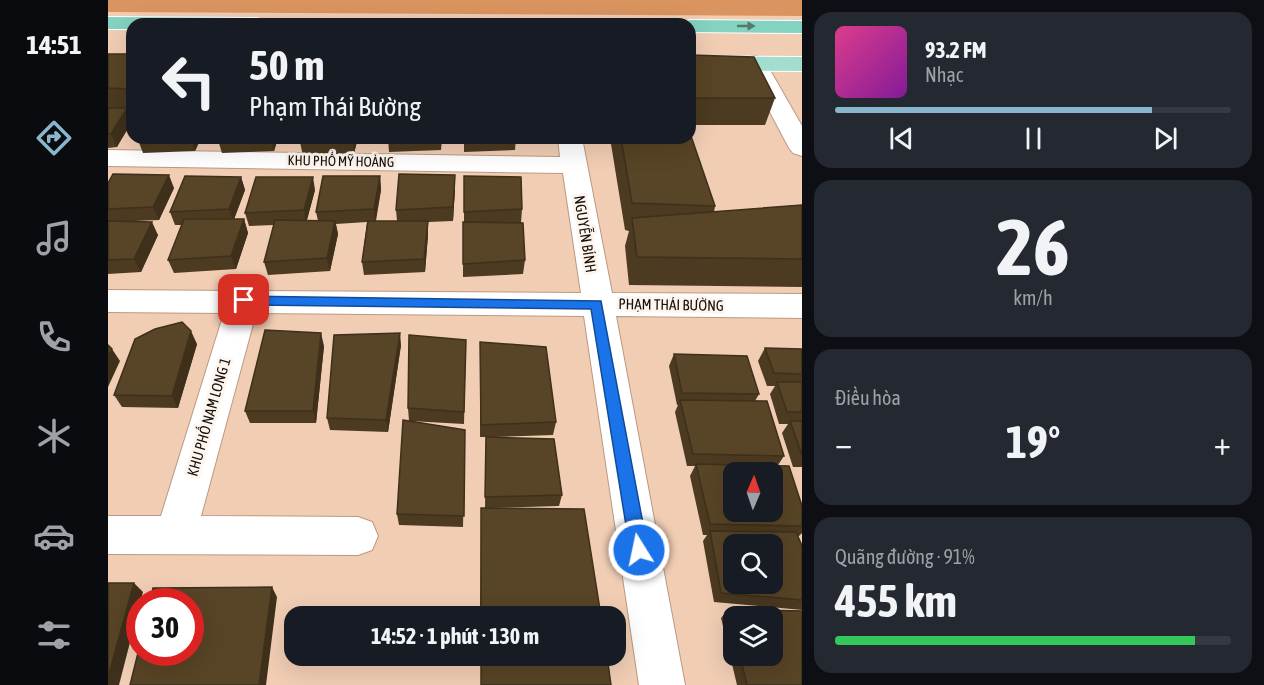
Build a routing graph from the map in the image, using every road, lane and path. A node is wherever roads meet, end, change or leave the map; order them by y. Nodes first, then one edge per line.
1 (108, 23) edge
2 (126, 23) edge
3 (696, 26) edge
4 (802, 27) edge
5 (696, 46) edge
6 (802, 46) edge
7 (696, 63) edge
8 (754, 63) junction
9 (802, 64) edge
10 (571, 144) edge
11 (802, 148) edge
12 (108, 158) edge
13 (574, 165) junction
14 (244, 300) junction
15 (108, 301) edge
16 (597, 304) junction
17 (802, 306) edge
18 (108, 535) edge
19 (175, 535) junction
20 (358, 536) dead end
21 (662, 685) edge

1 - 2 highway
3 -> 4 highway
5 - 6 highway
7 - 8 main road
8 - 9 main road
8 - 11 street
10 - 13 street, NGUYỄN BÍNH
12 - 13 street, KHU PHỐ MỸ HOÀNG
13 - 16 street, NGUYỄN BÍNH
14 - 15 street, PHẠM THÁI BƯỜNG
14 - 16 street, PHẠM THÁI BƯỜNG
14 - 19 street, KHU PHỐ NAM LONG 1
16 - 17 street, PHẠM THÁI BƯỜNG
16 - 21 street, NGUYỄN BÍNH
18 - 19 street
19 - 20 street

